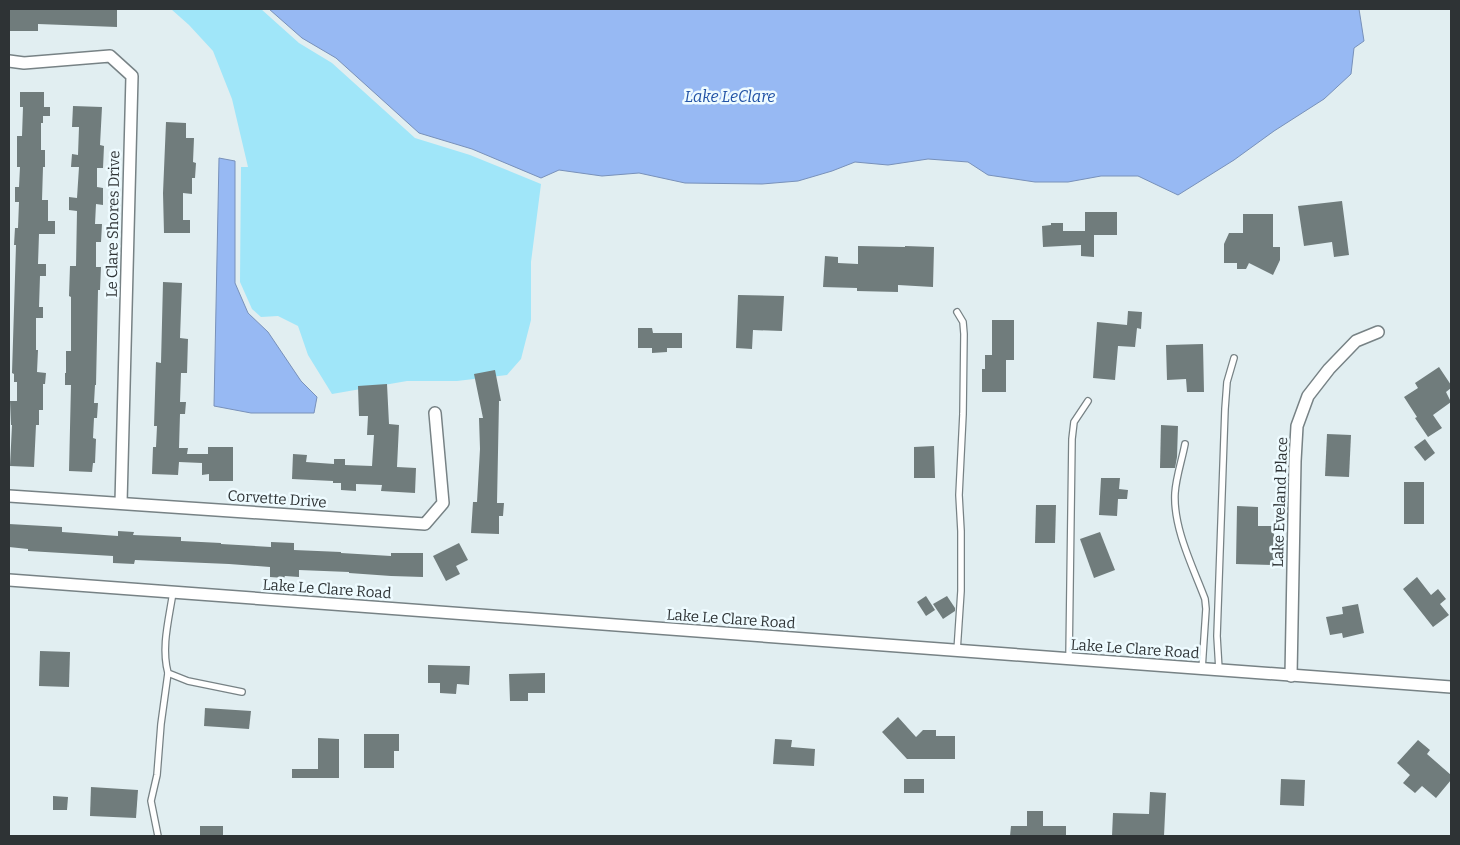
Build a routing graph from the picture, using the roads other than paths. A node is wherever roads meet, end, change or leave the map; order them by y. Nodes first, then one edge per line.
1 (9, 61) edge
2 (956, 312) dead end
3 (1378, 332) dead end
4 (1234, 358) dead end
5 (1088, 401) dead end
6 (435, 413) dead end
7 (1186, 444) dead end
8 (9, 496) edge
9 (121, 503) junction
10 (9, 580) edge
11 (174, 592) junction
12 (957, 651) junction
13 (1069, 659) junction
14 (1202, 669) junction
15 (1218, 670) junction
16 (168, 673) junction
17 (1291, 676) junction
18 (1451, 687) edge
19 (242, 692) dead end
20 (158, 836) edge

1 - 9 street, Le Clare Shores Drive
2 - 12 lane
3 - 17 street, Lake Eveland Place
4 - 15 lane
5 - 13 lane
6 - 9 street, Corvette Drive
7 - 14 lane
8 - 9 street, Corvette Drive
10 - 11 street, Lake Le Clare Road
11 - 12 street, Lake Le Clare Road
11 - 16 lane
12 - 13 street, Lake Le Clare Road
13 - 14 street, Lake Le Clare Road
14 - 15 street, Lake Le Clare Road
15 - 17 street, Lake Le Clare Road
16 - 19 lane
16 - 20 lane
17 - 18 street, Lake Le Clare Road

